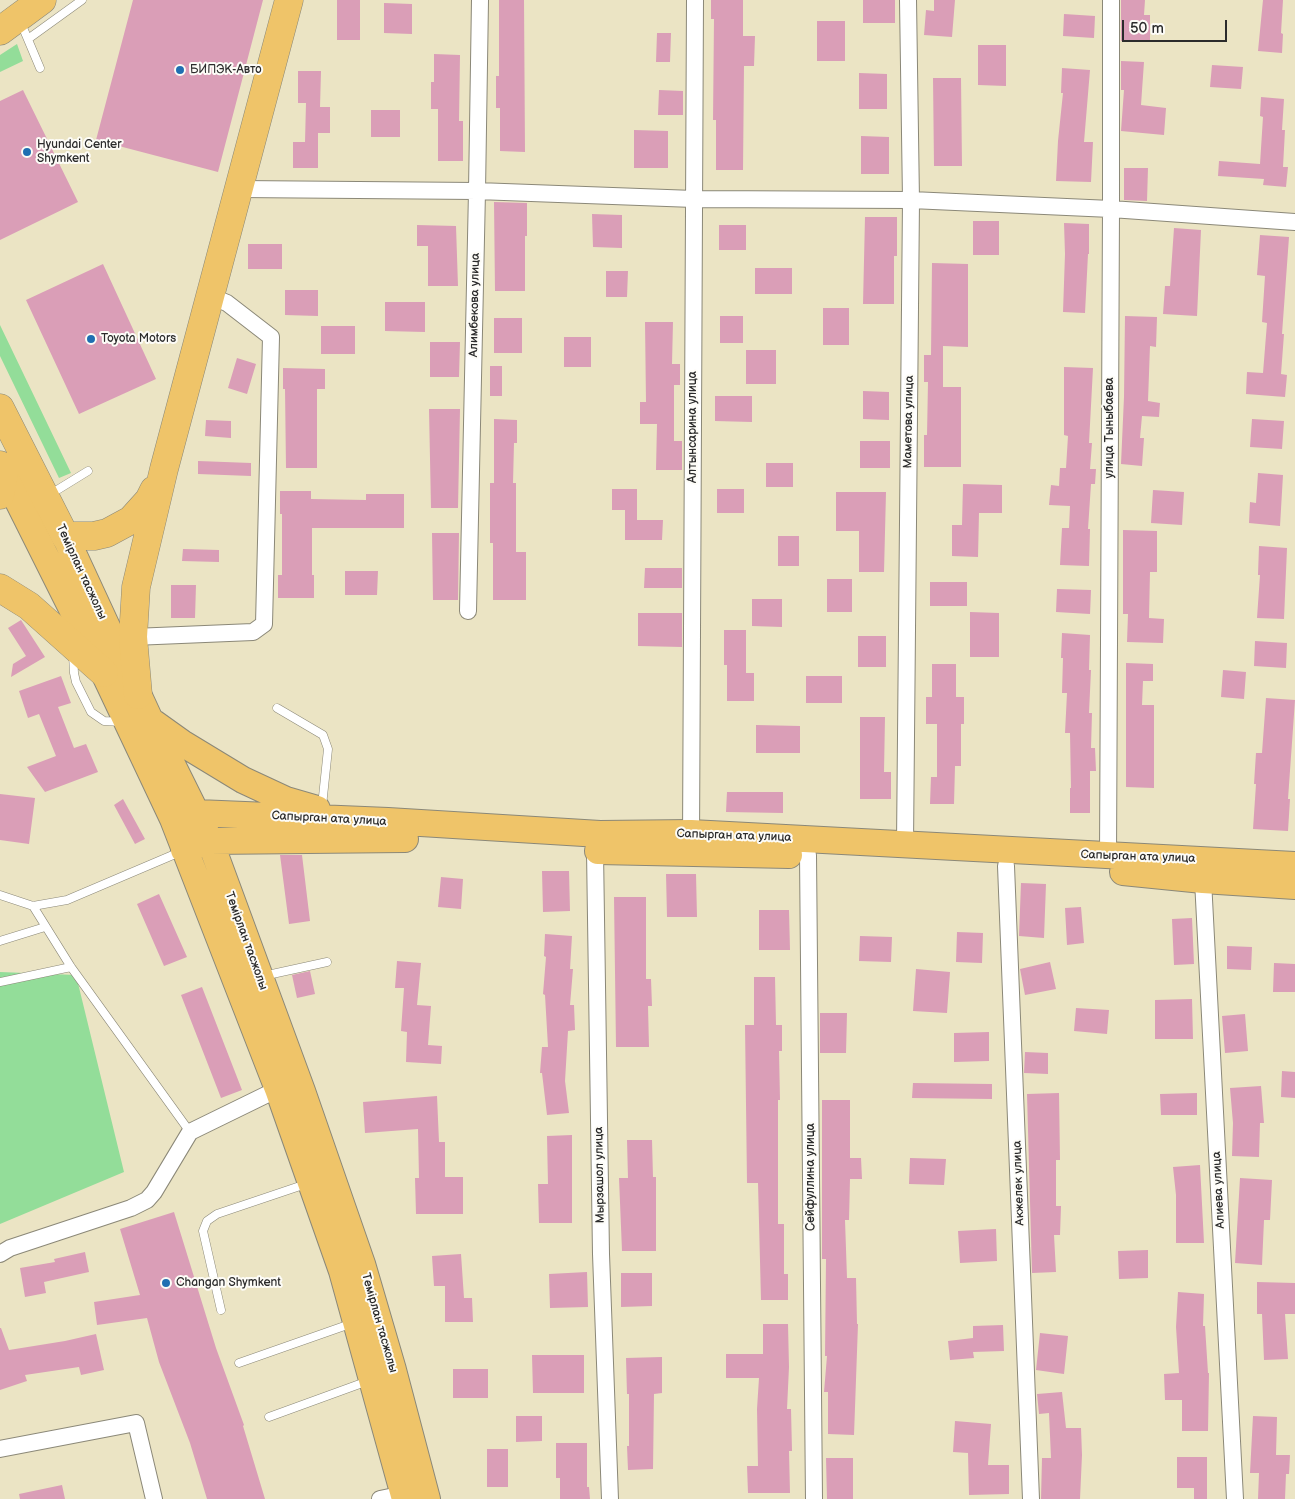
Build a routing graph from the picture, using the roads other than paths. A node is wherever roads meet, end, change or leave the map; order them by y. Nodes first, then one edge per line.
1 (42, 0) edge
2 (82, 0) edge
3 (288, 0) edge
4 (480, 0) edge
5 (695, 0) edge
6 (908, 0) edge
7 (1110, 0) edge
8 (16, 29) edge
9 (40, 68) dead end
10 (239, 189) junction
11 (477, 191) junction
12 (694, 198) junction
13 (911, 200) junction
14 (1111, 209) junction
15 (1295, 222) edge
16 (210, 296) junction
17 (0, 408) edge
18 (164, 469) junction
19 (88, 471) dead end
20 (1, 477) edge
21 (46, 498) junction
22 (65, 536) junction
23 (0, 588) edge
24 (468, 611) dead end
25 (133, 637) junction
26 (72, 644) junction
27 (104, 673) junction
28 (138, 695) junction
29 (277, 708) dead end
30 (139, 721) junction
31 (322, 811) junction
32 (185, 816) junction
33 (351, 820) junction
34 (210, 841) junction
35 (690, 843) junction
36 (905, 844) junction
37 (184, 850) junction
38 (595, 851) junction
39 (808, 855) junction
40 (1108, 856) junction
41 (1295, 865) edge
42 (1006, 866) junction
43 (1203, 880) junction
44 (1295, 886) edge
45 (0, 895) edge
46 (33, 906) junction
47 (45, 926) junction
48 (0, 941) edge
49 (327, 962) dead end
50 (71, 967) junction
51 (259, 977) junction
52 (0, 982) edge
53 (278, 1089) junction
54 (190, 1132) junction
55 (311, 1182) junction
56 (0, 1254) edge
57 (221, 1310) dead end
58 (357, 1322) junction
59 (239, 1363) dead end
60 (372, 1379) junction
61 (269, 1417) dead end
62 (0, 1449) edge
63 (404, 1498) edge
64 (154, 1499) edge
65 (610, 1499) edge
66 (814, 1499) edge
67 (1031, 1499) edge
68 (1235, 1499) edge

1 - 8 highway
2 - 8 lane
3 - 10 highway
4 - 11 street, Алимбекова улица
5 - 12 street, Алтынсарина улица
6 - 13 street, Маметова улица
7 - 14 street, улица Тыныбаева
8 - 9 lane
10 - 11 street
10 - 16 highway
11 - 12 street
11 - 24 street, Алимбекова улица
12 - 13 street
12 - 35 street, Алтынсарина улица
13 - 14 street
13 - 36 street, Маметова улица
14 - 15 street
14 - 40 street, улица Тыныбаева
16 - 18 highway
16 - 25 street
17 - 21 highway, Темірлан тасжолы
18 - 22 highway
18 - 25 highway
19 - 21 lane
20 - 27 main road, Темірлан тасжолы
21 - 22 highway, Темірлан тасжолы
22 - 28 main road, Темірлан тасжолы
23 - 26 highway
25 - 28 highway
26 - 27 highway
26 - 30 lane
27 - 30 main road, Темірлан тасжолы
28 - 30 main road, Темірлан тасжолы
29 - 31 lane
30 - 31 main road
30 - 32 main road, Темірлан тасжолы
31 - 33 main road
32 - 33 main road, Сапырган ата улица
32 - 34 main road, Темірлан тасжолы
32 - 37 main road, Темірлан тасжолы
33 - 35 main road, Сапырган ата улица
34 - 37 main road, Сапырган ата улица
34 - 38 main road, Сапырган ата улица
34 - 51 main road, Темірлан тасжолы
35 - 36 main road, Сапырган ата улица
35 - 38 main road, Сапырган ата улица
35 - 39 main road, Сапырган ата улица
36 - 40 main road, Сапырган ата улица
37 - 46 lane
37 - 53 main road, Темірлан тасжолы
38 - 65 street, Мырзашол улица
39 - 42 main road, Сапырган ата улица
39 - 66 street, Сейфуллина улица
40 - 41 main road, Сапырган ата улица
42 - 43 main road, Сапырган ата улица
42 - 67 street, Акжелек улица
43 - 44 main road, Сапырган ата улица
43 - 68 street, Алиева улица
45 - 46 lane
46 - 47 lane
47 - 48 lane
47 - 50 lane
49 - 51 lane
50 - 52 lane
50 - 54 lane
51 - 63 main road, Темірлан тасжолы
53 - 54 street
53 - 55 main road, Темірлан тасжолы
54 - 56 street
55 - 57 lane
55 - 58 main road, Темірлан тасжолы
58 - 59 lane
58 - 60 main road, Темірлан тасжолы
60 - 61 lane
60 - 63 main road, Темірлан тасжолы
62 - 64 street

